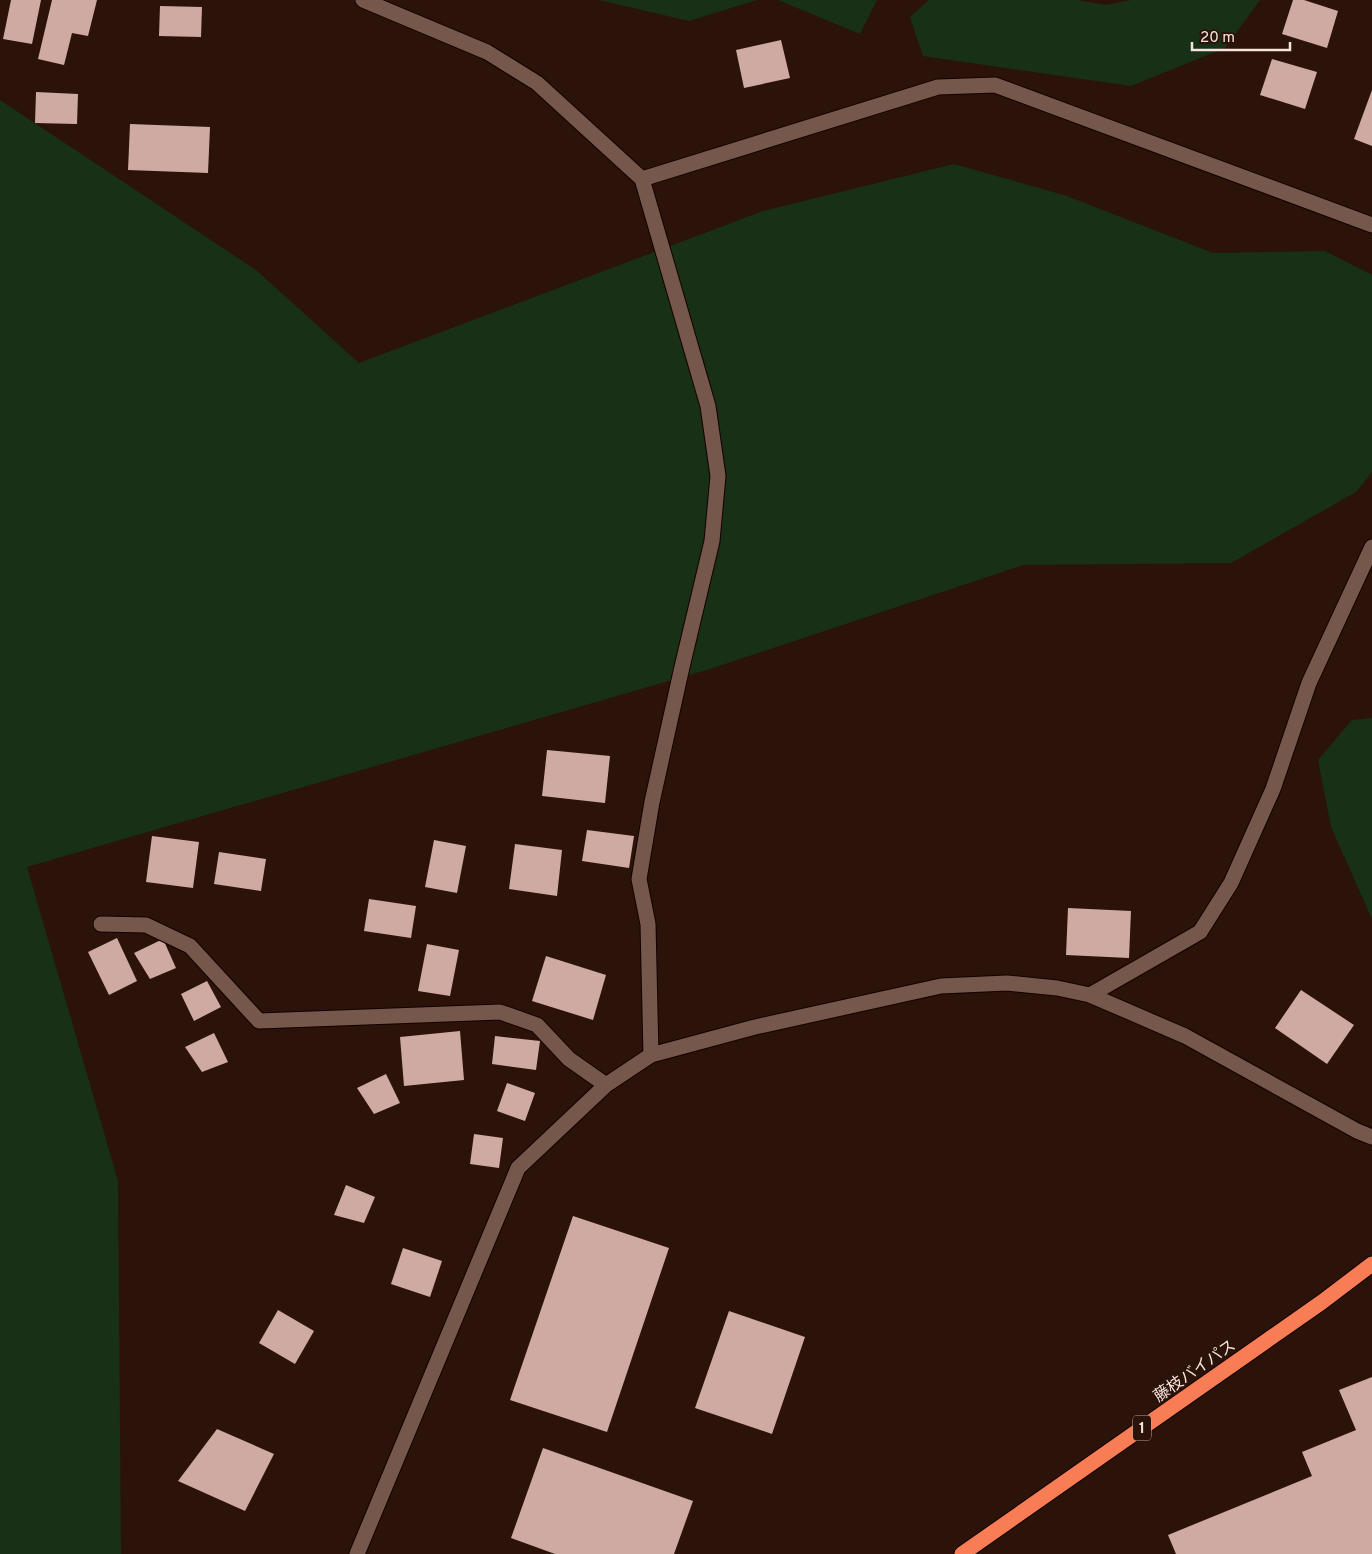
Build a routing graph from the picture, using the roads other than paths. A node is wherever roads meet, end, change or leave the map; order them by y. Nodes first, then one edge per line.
1 (363, 0) edge
2 (642, 179) junction
3 (1372, 225) edge
4 (1372, 547) edge
5 (101, 924) dead end
6 (1090, 995) junction
7 (651, 1055) junction
8 (606, 1084) junction
9 (1372, 1137) edge
10 (1372, 1253) edge
11 (1372, 1264) edge
12 (1372, 1270) edge
13 (1322, 1302) junction
14 (358, 1554) edge
15 (962, 1554) edge

1 - 2 street
2 - 3 street
2 - 7 street
4 - 6 street
5 - 8 street
6 - 7 street
6 - 9 street
7 - 8 street
8 - 14 street
10 - 13 highway
11 - 13 highway, 藤枝バイパス / 1
12 - 13 highway
13 - 15 highway, 藤枝バイパス / 1

